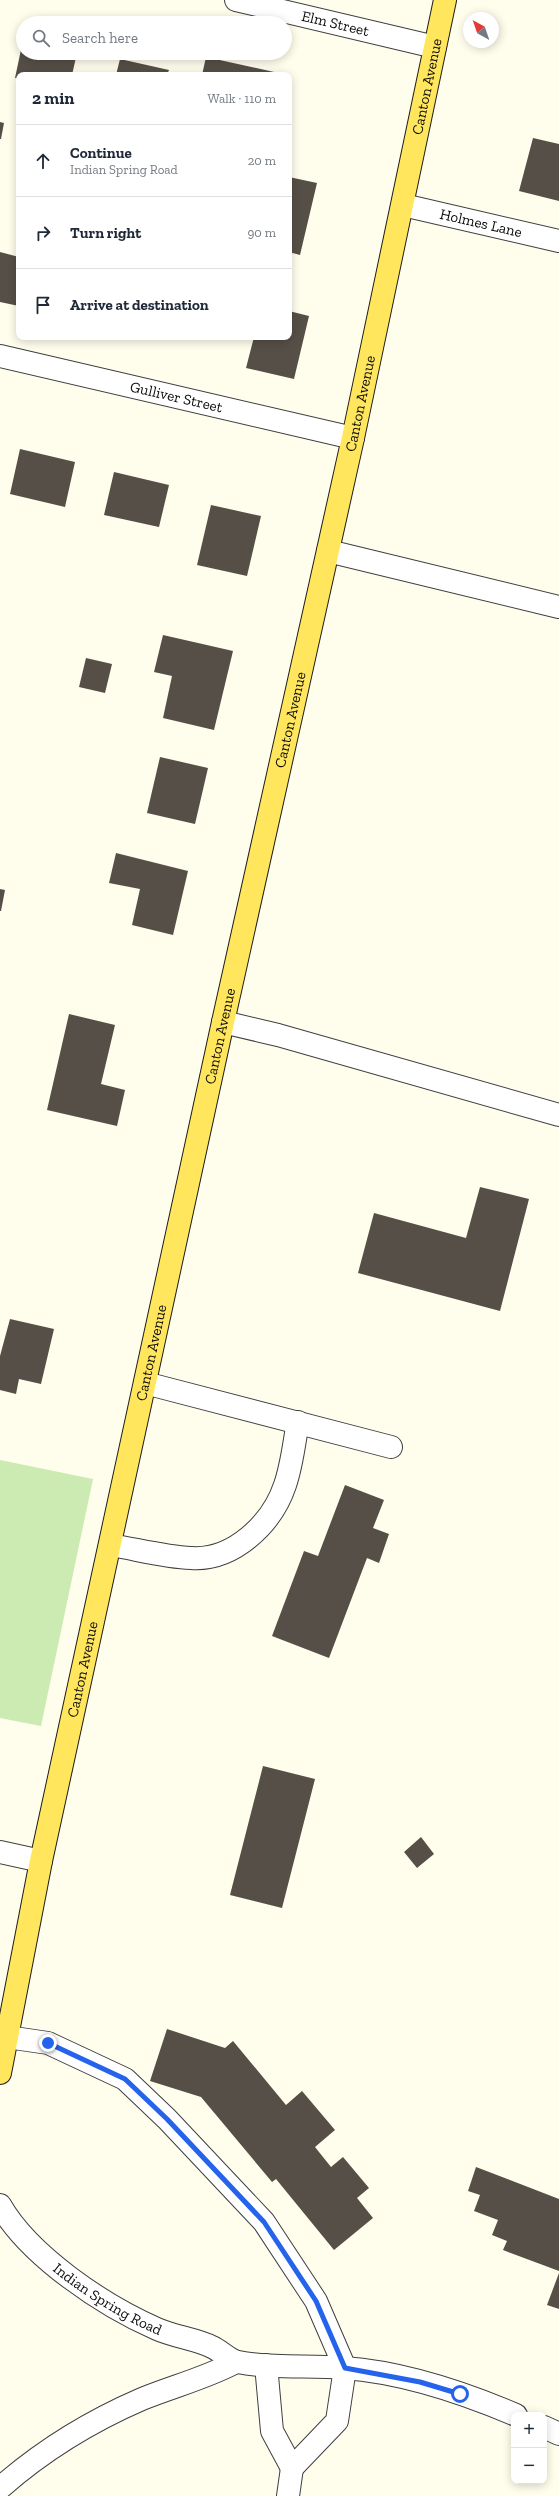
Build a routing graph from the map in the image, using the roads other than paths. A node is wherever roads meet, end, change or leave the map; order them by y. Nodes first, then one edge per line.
1 (236, 0) edge
2 (446, 0) edge
3 (435, 47) junction
4 (403, 205) junction
5 (559, 241) edge
6 (0, 356) edge
7 (353, 438) junction
8 (328, 551) junction
9 (559, 607) edge
10 (223, 1022) junction
11 (559, 1115) edge
12 (145, 1383) junction
13 (298, 1422) junction
14 (391, 1447) dead end
15 (110, 1545) junction
16 (0, 1852) edge
17 (41, 1861) junction
18 (7, 2037) junction
19 (0, 2074) edge
20 (0, 2204) edge
21 (236, 2362) junction
22 (266, 2365) junction
23 (345, 2368) junction
24 (511, 2413) edge
25 (547, 2429) edge
26 (559, 2434) edge
27 (292, 2468) junction
28 (0, 2488) edge
29 (288, 2496) edge

1 - 3 street, Elm Street
2 - 3 main road, Canton Avenue
3 - 4 main road, Canton Avenue
4 - 5 street, Holmes Lane
4 - 7 main road, Canton Avenue
6 - 7 street, Gulliver Street
7 - 8 main road, Canton Avenue
8 - 9 street
8 - 10 main road, Canton Avenue
10 - 11 street
10 - 12 main road, Canton Avenue
12 - 13 street
12 - 15 main road, Canton Avenue
13 - 14 street
13 - 15 street
15 - 17 main road, Canton Avenue
16 - 17 street
17 - 18 main road, Canton Avenue
18 - 19 main road, Canton Avenue
18 - 23 street
20 - 21 street, Indian Spring Road
21 - 22 street, Indian Spring Road
21 - 28 street
22 - 23 street, Indian Spring Road
22 - 27 street
23 - 24 street, Indian Spring Road
23 - 27 street
25 - 26 street
27 - 29 street

